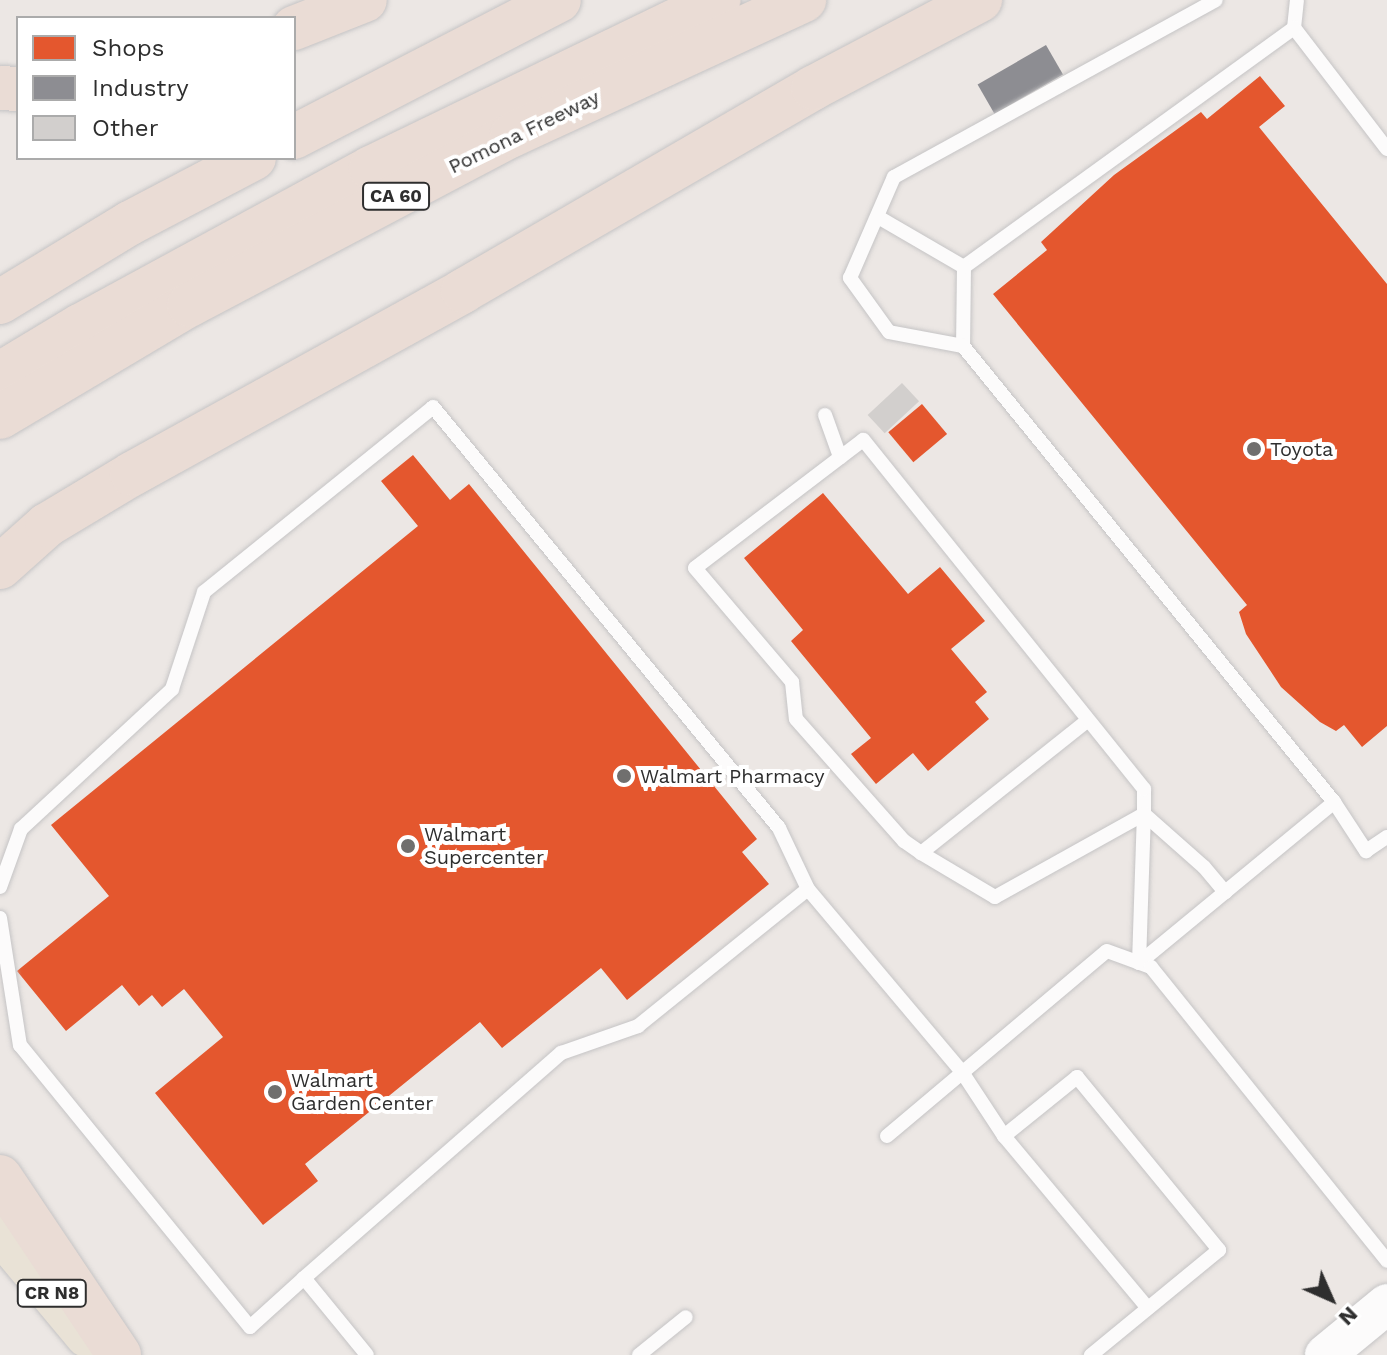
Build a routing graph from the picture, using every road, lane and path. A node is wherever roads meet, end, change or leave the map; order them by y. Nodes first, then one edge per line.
1 (365, 0) edge
2 (559, 0) edge
3 (669, 0) edge
4 (719, 0) edge
5 (804, 0) edge
6 (980, 0) edge
7 (1216, 0) edge
8 (1297, 0) edge
9 (296, 27) edge
10 (1294, 28) junction
11 (296, 136) edge
12 (1387, 149) edge
13 (250, 160) edge
14 (878, 217) junction
15 (964, 267) junction
16 (0, 302) edge
17 (963, 346) junction
18 (0, 353) edge
19 (0, 407) edge
20 (825, 415) dead end
21 (840, 457) junction
22 (0, 567) edge
23 (1088, 720) junction
24 (1334, 802) junction
25 (1144, 814) junction
26 (1387, 837) edge
27 (921, 853) junction
28 (0, 887) edge
29 (808, 889) junction
30 (1225, 892) junction
31 (0, 918) edge
32 (1139, 963) junction
33 (962, 1072) junction
34 (887, 1136) dead end
35 (1004, 1136) junction
36 (0, 1177) edge
37 (0, 1231) edge
38 (1387, 1261) edge
39 (304, 1278) junction
40 (1387, 1304) edge
41 (1148, 1308) junction
42 (686, 1317) dead end
43 (104, 1355) edge
44 (119, 1355) edge
45 (367, 1355) edge
46 (639, 1355) edge
47 (1091, 1355) edge
48 (1325, 1355) edge

1 - 9 highway
2 - 11 highway
3 - 18 highway
4 - 19 highway
5 - 19 highway, Pomona Freeway / CA 60
6 - 22 highway
7 - 14 lane
8 - 10 lane
10 - 12 lane
10 - 15 lane
13 - 16 highway
14 - 15 lane
14 - 17 lane
15 - 17 lane
17 - 24 lane
20 - 21 lane
21 - 23 lane
21 - 27 lane
23 - 25 lane
23 - 27 lane
24 - 26 lane
24 - 30 lane
25 - 27 lane
25 - 30 lane
25 - 32 lane
28 - 29 lane
29 - 33 lane
29 - 39 lane
30 - 32 lane
31 - 39 lane
32 - 33 lane
32 - 38 lane
33 - 34 lane
33 - 35 lane
35 - 41 lane
35 - 41 lane
36 - 44 highway
37 - 43 main road, CR N8
39 - 45 lane
40 - 48 main road
41 - 47 lane
42 - 46 lane

